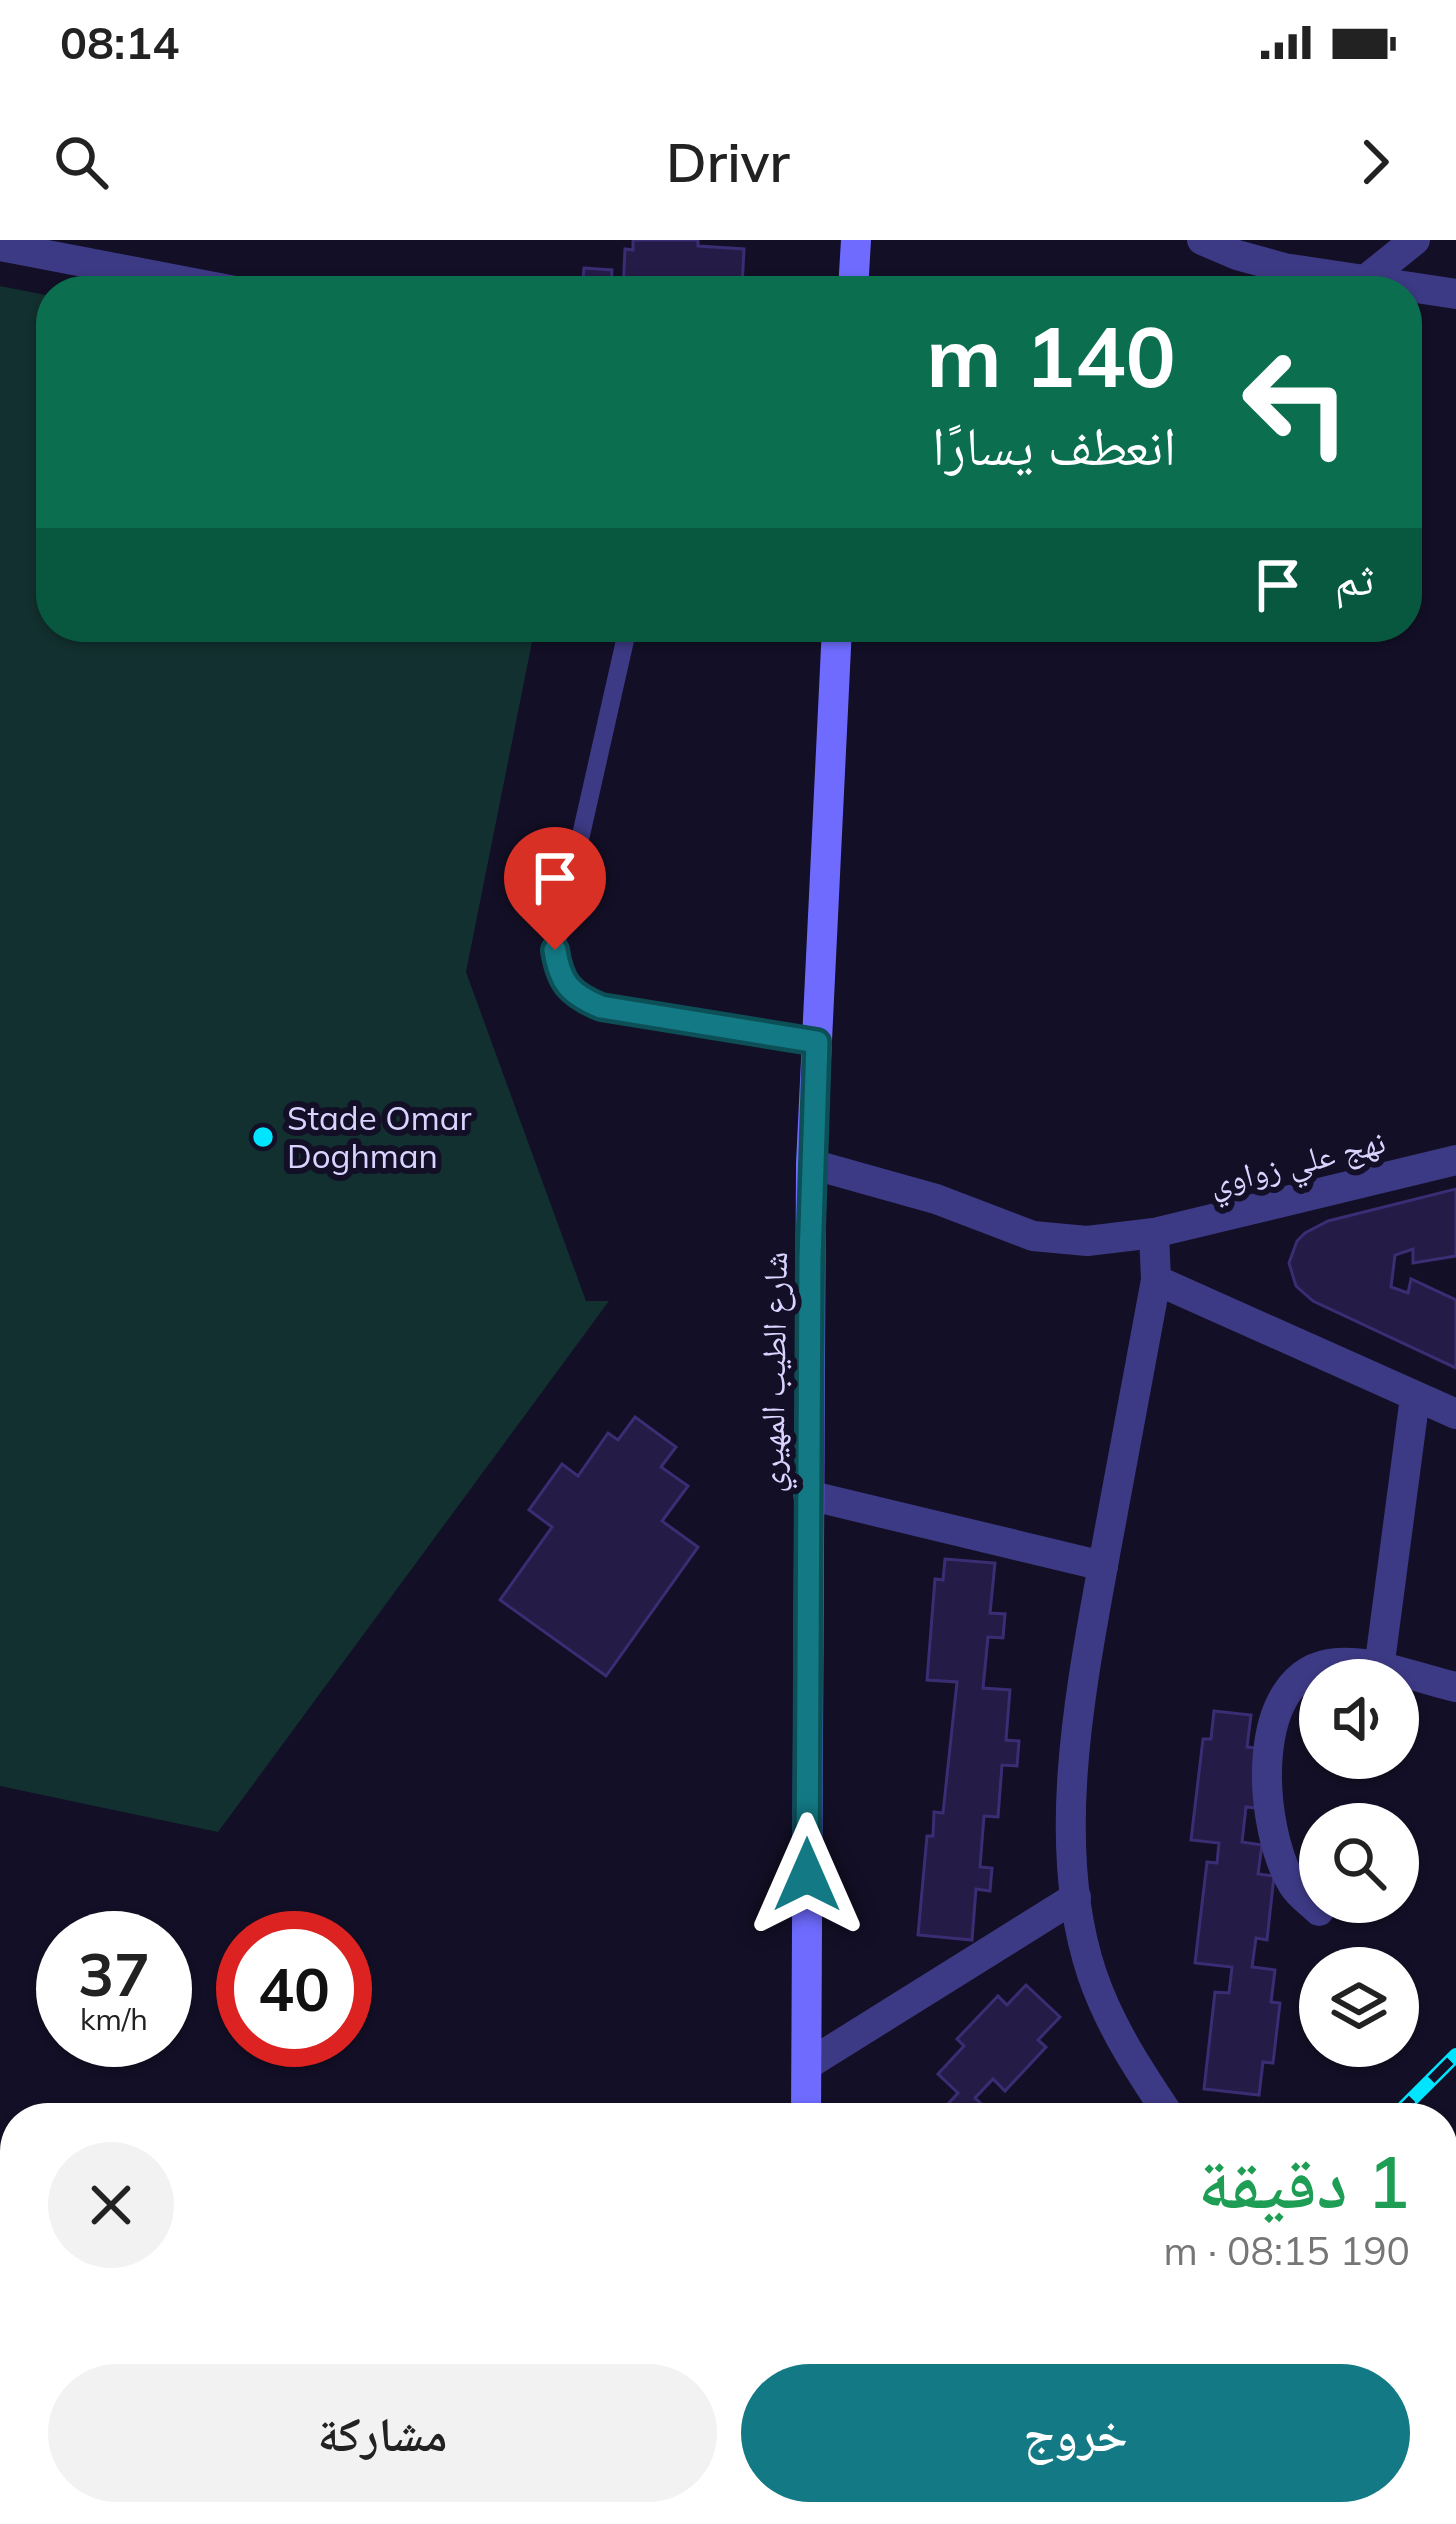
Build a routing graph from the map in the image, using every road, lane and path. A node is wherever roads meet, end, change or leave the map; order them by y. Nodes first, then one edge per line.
1 (856, 240) edge
2 (1202, 240) edge
3 (1414, 240) edge
4 (0, 245) edge
5 (158, 276) edge
6 (854, 276) edge
7 (1337, 276) edge
8 (1369, 276) edge
9 (1422, 287) edge
10 (1456, 294) edge
11 (625, 642) edge
12 (836, 642) edge
13 (817, 1042) junction
14 (1456, 1160) edge
15 (812, 1164) junction
16 (1154, 1233) junction
17 (1156, 1280) junction
18 (1415, 1396) junction
19 (1456, 1414) edge
20 (808, 1495) junction
21 (1103, 1566) junction
22 (1380, 1659) edge
23 (1419, 1678) edge
24 (1299, 1681) edge
25 (1456, 1687) edge
26 (1299, 1892) edge
27 (1076, 1897) junction
28 (807, 2065) junction
29 (806, 2103) edge
30 (1161, 2103) edge

1 - 6 street
2 - 7 street
3 - 8 street
4 - 5 street
9 - 10 street
11 - 13 lane
12 - 13 street, شارع الطيب المهيري
13 - 15 street, شارع الطيب المهيري
14 - 16 street, نهج علي زواوي
15 - 16 street, نهج علي زواوي
15 - 20 street, شارع الطيب المهيري
16 - 17 street
17 - 18 street
17 - 21 street
18 - 19 street
18 - 22 street
20 - 21 street
20 - 28 street, شارع الطيب المهيري
21 - 27 street
23 - 25 street
24 - 26 street
27 - 28 street
27 - 30 street
28 - 29 street, شارع الطيب المهيري

